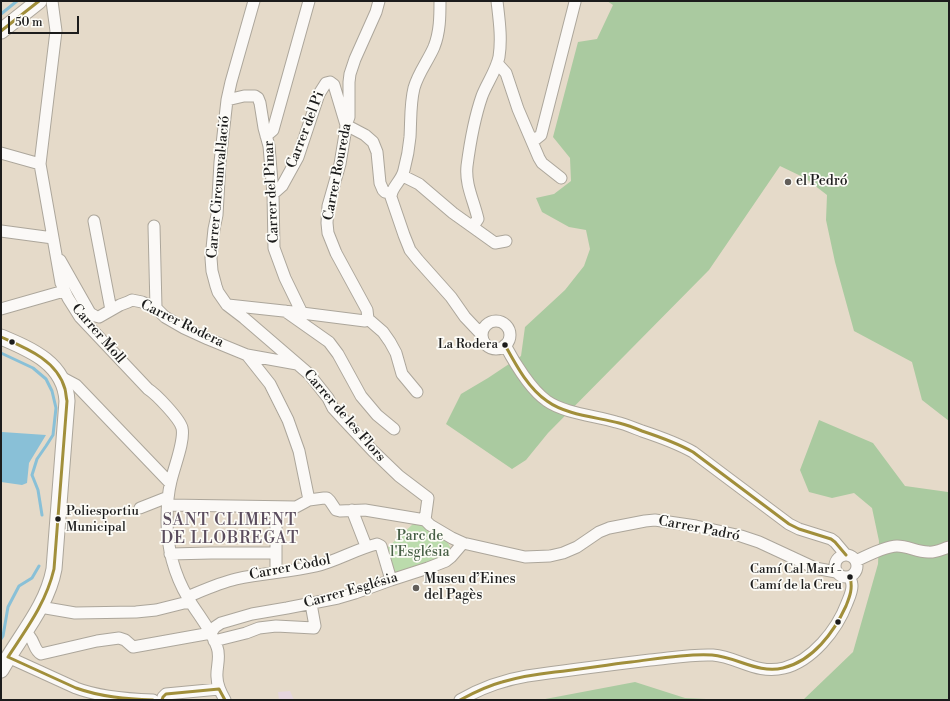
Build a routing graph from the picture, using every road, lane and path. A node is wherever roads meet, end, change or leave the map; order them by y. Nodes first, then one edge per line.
1 (39, 1) edge
2 (52, 1) edge
3 (254, 1) edge
4 (309, 1) edge
5 (379, 1) edge
6 (440, 1) edge
7 (497, 1) edge
8 (575, 2) edge
9 (1, 31) edge
10 (497, 63) junction
11 (227, 100) junction
12 (346, 125) junction
13 (266, 136) junction
14 (531, 138) junction
15 (1, 153) edge
16 (40, 164) junction
17 (403, 176) junction
18 (561, 178) dead end
19 (391, 193) junction
20 (273, 194) junction
21 (94, 221) dead end
22 (471, 225) junction
23 (154, 226) dead end
24 (1, 230) edge
25 (53, 238) junction
26 (506, 241) dead end
27 (56, 252) junction
28 (64, 291) junction
29 (227, 305) junction
30 (254, 307) junction
31 (156, 308) junction
32 (1, 309) edge
33 (110, 310) junction
34 (284, 311) junction
35 (302, 313) junction
36 (244, 318) junction
37 (368, 319) junction
38 (482, 335) junction
39 (1, 337) edge
40 (505, 345) junction
41 (247, 355) junction
42 (297, 364) junction
43 (59, 376) junction
44 (417, 392) dead end
45 (394, 429) dead end
46 (170, 483) junction
47 (309, 500) junction
48 (168, 501) junction
49 (276, 507) junction
50 (140, 508) dead end
51 (352, 510) junction
52 (425, 520) junction
53 (463, 543) junction
54 (366, 546) junction
55 (949, 547) edge
56 (276, 553) junction
57 (170, 554) junction
58 (846, 555) junction
59 (856, 561) junction
60 (276, 572) junction
61 (836, 572) junction
62 (850, 577) junction
63 (391, 580) junction
64 (189, 600) junction
65 (311, 604) junction
66 (40, 608) junction
67 (24, 633) junction
68 (213, 637) junction
69 (5, 664) edge
70 (219, 689) junction
71 (169, 698) edge
72 (147, 700) edge
73 (153, 700) edge
74 (225, 700) edge
75 (460, 700) edge

1 - 9 street
2 - 16 street, Carrer Moll
3 - 11 street, Carrer Circumval·lació
4 - 13 street, Carrer del Pinar
5 - 12 street, Carrer Roureda
6 - 17 street
7 - 10 street
8 - 14 street
10 - 14 street
10 - 22 street
11 - 13 street
11 - 29 street, Carrer Circumval·lació
12 - 19 street
12 - 20 street, Carrer del Pi
12 - 37 street, Carrer Roureda
13 - 20 street, Carrer del Pinar
14 - 18 street
15 - 16 street
16 - 25 street, Carrer Moll
17 - 19 street
17 - 22 street
19 - 38 street
20 - 35 street, Carrer del Pinar
21 - 33 street
22 - 26 street
23 - 31 street
24 - 25 street
25 - 27 street, Carrer Moll
27 - 28 street, Carrer Moll
27 - 33 street, Carrer Rodera
28 - 32 street
28 - 46 street, Carrer Moll
29 - 30 street
29 - 36 street, Carrer Circumval·lació
30 - 34 street
30 - 36 street
31 - 33 street, Carrer Rodera
31 - 41 street, Carrer Rodera
34 - 35 street
34 - 45 street
35 - 37 street
36 - 42 street, Carrer Circumval·lació
37 - 44 street
38 - 40 street
38 - 40 street
39 - 43 street
40 - 58 street
41 - 42 street, Carrer Rodera
41 - 47 street
42 - 52 street, Carrer de les Flors
43 - 46 street
43 - 66 street
46 - 48 street, Carrer Moll
47 - 49 street
47 - 51 street
48 - 49 street
48 - 50 street
48 - 57 street, Carrer Moll
49 - 56 street
51 - 52 street
51 - 54 street
52 - 53 street, Carrer Padró
53 - 61 street, Carrer Padró
53 - 63 street, Carrer Església
54 - 60 street, Carrer Còdol
54 - 63 street
55 - 59 street
56 - 57 street
56 - 60 street
57 - 64 street, Carrer Moll
58 - 59 street
58 - 61 street
59 - 62 street
60 - 64 street, Carrer Còdol
61 - 62 street
62 - 75 street
63 - 65 street, Carrer Església
64 - 66 street, Carrer Còdol
64 - 68 street, Carrer Moll
65 - 68 street, Carrer Església
65 - 68 street
66 - 67 street
67 - 68 street
67 - 69 street
68 - 70 street
69 - 72 street
70 - 71 street
70 - 74 street
72 - 73 street

